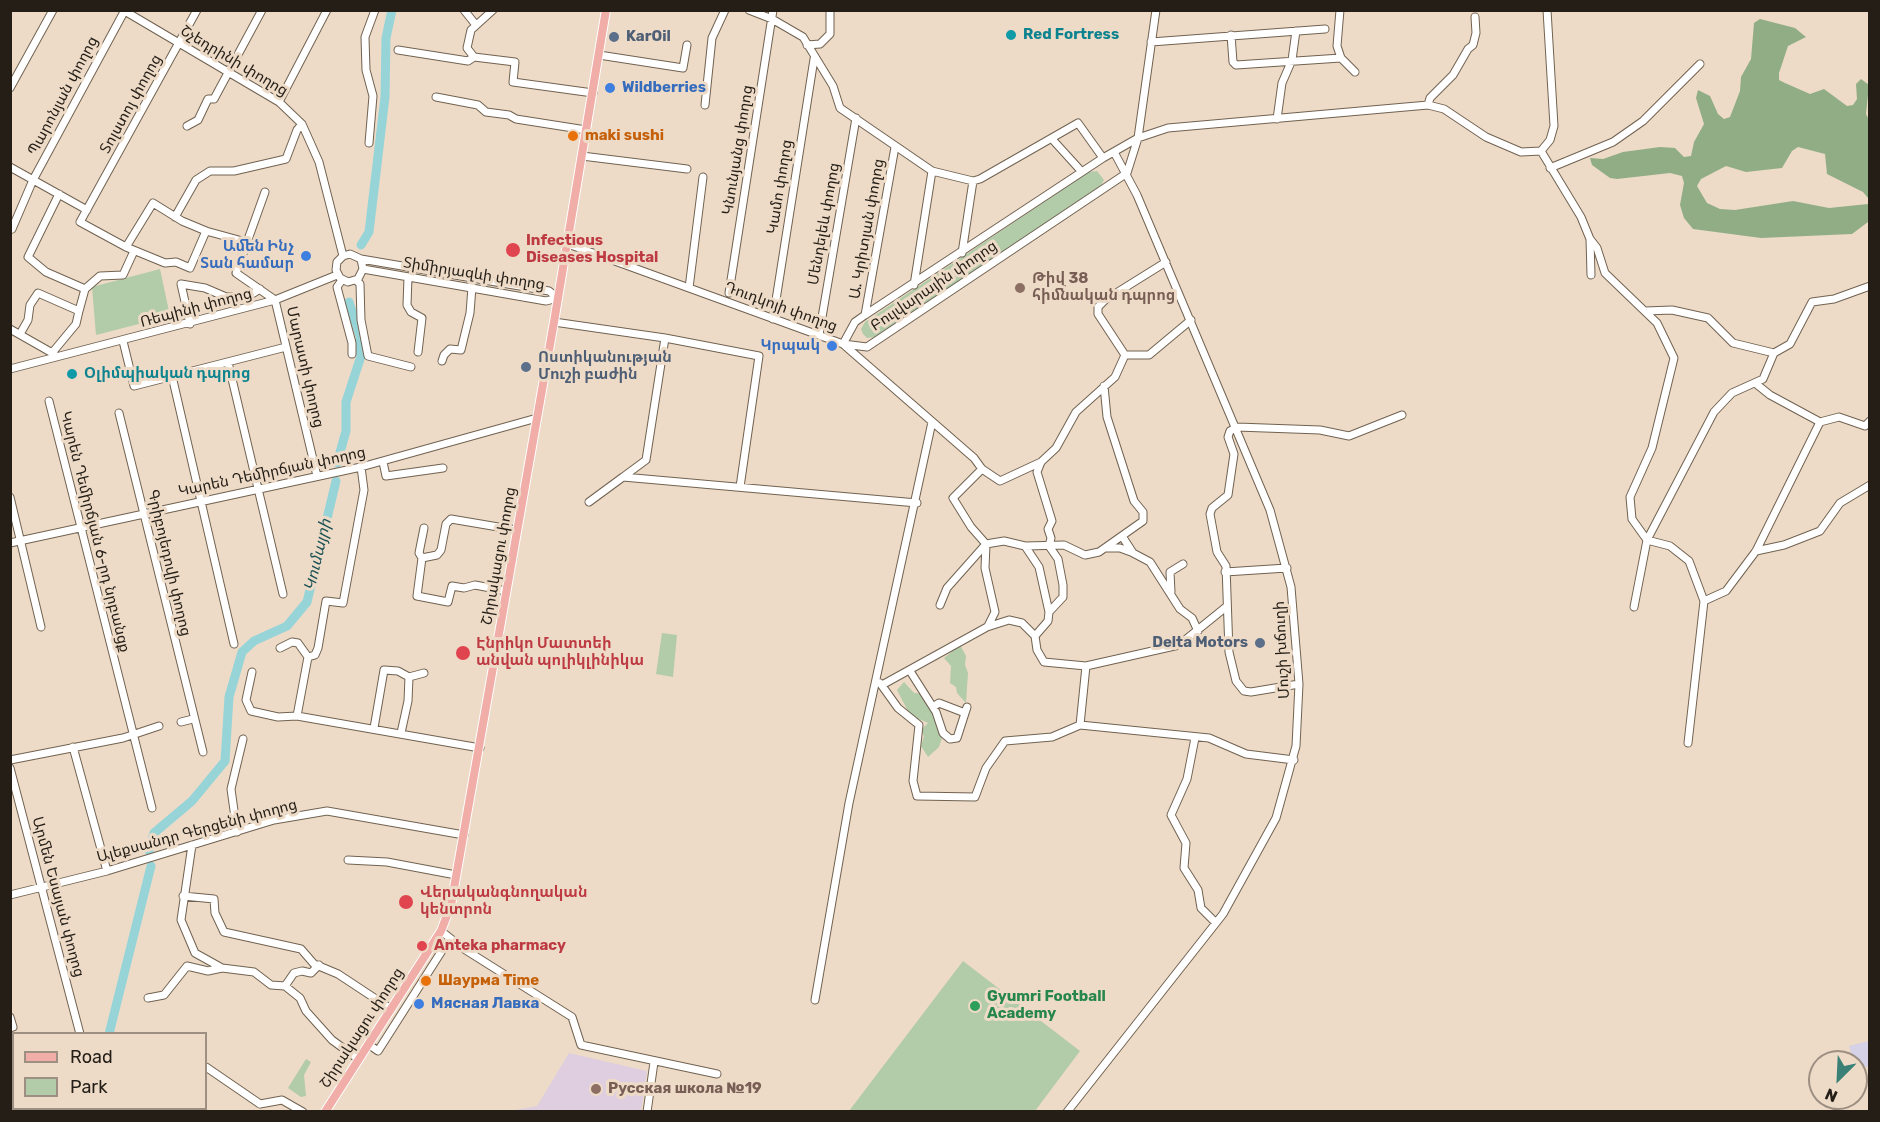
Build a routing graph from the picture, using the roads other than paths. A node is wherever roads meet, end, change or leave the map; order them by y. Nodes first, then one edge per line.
1 (53, 10) edge
2 (197, 10) edge
3 (262, 10) edge
4 (327, 10) edge
5 (375, 10) edge
6 (464, 10) edge
7 (493, 10) edge
8 (606, 10) edge
9 (725, 10) edge
10 (749, 10) edge
11 (830, 10) edge
12 (1156, 10) edge
13 (1340, 10) edge
14 (1547, 10) edge
15 (124, 11) edge
16 (773, 15) edge
17 (1475, 17) dead end
18 (476, 25) junction
19 (1325, 29) dead end
20 (1296, 31) junction
21 (1231, 35) junction
22 (1151, 42) junction
23 (179, 43) junction
24 (687, 45) dead end
25 (807, 45) junction
26 (398, 50) dead end
27 (599, 55) junction
28 (474, 57) junction
29 (1341, 58) junction
30 (814, 59) junction
31 (1292, 60) junction
32 (1700, 64) dead end
33 (229, 72) junction
34 (1355, 72) dead end
35 (10, 88) edge
36 (592, 93) junction
37 (436, 97) dead end
38 (279, 102) junction
39 (705, 105) dead end
40 (1428, 105) junction
41 (856, 118) junction
42 (1277, 119) junction
43 (302, 124) junction
44 (186, 126) dead end
45 (586, 130) junction
46 (1138, 138) junction
47 (1052, 139) junction
48 (369, 143) dead end
49 (895, 147) junction
50 (1541, 151) junction
51 (1114, 152) junction
52 (582, 156) junction
53 (1103, 158) junction
54 (10, 168) edge
55 (1550, 168) junction
56 (687, 169) dead end
57 (932, 171) junction
58 (1082, 172) junction
59 (1127, 174) junction
60 (703, 177) dead end
61 (33, 180) junction
62 (973, 181) junction
63 (265, 192) dead end
64 (59, 194) junction
65 (87, 210) junction
66 (176, 217) junction
67 (12, 229) dead end
68 (206, 231) junction
69 (1590, 239) junction
70 (246, 242) junction
71 (568, 244) junction
72 (130, 249) junction
73 (962, 253) junction
74 (343, 256) junction
75 (360, 259) junction
76 (1166, 262) junction
77 (363, 269) junction
78 (1591, 275) dead end
79 (340, 277) junction
80 (408, 277) junction
81 (356, 280) junction
82 (492, 280) junction
83 (914, 285) junction
84 (1869, 286) edge
85 (472, 287) junction
86 (688, 288) junction
87 (85, 289) junction
88 (260, 289) junction
89 (490, 290) junction
90 (729, 293) dead end
91 (558, 298) junction
92 (275, 300) junction
93 (79, 311) junction
94 (1645, 311) junction
95 (865, 315) junction
96 (773, 319) junction
97 (1191, 320) junction
98 (554, 322) junction
99 (190, 324) junction
100 (10, 329) edge
101 (20, 334) junction
102 (819, 335) junction
103 (665, 338) junction
104 (123, 341) junction
105 (843, 344) junction
106 (286, 347) junction
107 (418, 352) dead end
108 (1774, 353) junction
109 (352, 354) dead end
110 (55, 355) junction
111 (1125, 355) junction
112 (442, 361) dead end
113 (228, 362) junction
114 (411, 367) dead end
115 (10, 369) edge
116 (172, 376) junction
117 (1755, 383) junction
118 (1104, 386) junction
119 (49, 401) dead end
120 (119, 413) dead end
121 (1402, 415) dead end
122 (537, 418) junction
123 (1869, 421) edge
124 (932, 422) junction
125 (1820, 422) junction
126 (1237, 427) junction
127 (383, 462) junction
128 (1041, 462) junction
129 (361, 467) junction
130 (444, 468) dead end
131 (982, 469) junction
132 (317, 476) junction
133 (623, 477) junction
134 (1869, 485) edge
135 (740, 487) junction
136 (259, 489) junction
137 (10, 496) edge
138 (202, 501) junction
139 (589, 502) dead end
140 (917, 503) junction
141 (143, 513) junction
142 (80, 527) junction
143 (424, 528) dead end
144 (516, 530) junction
145 (1122, 536) junction
146 (1647, 540) junction
147 (22, 541) junction
148 (10, 543) edge
149 (986, 544) junction
150 (1025, 546) junction
151 (1049, 546) junction
152 (1106, 548) junction
153 (1756, 551) junction
154 (1133, 554) junction
155 (422, 558) junction
156 (1183, 564) dead end
157 (1154, 568) junction
158 (1287, 568) junction
159 (1173, 569) junction
160 (1225, 572) junction
161 (506, 591) junction
162 (1171, 592) junction
163 (283, 594) dead end
164 (1704, 601) junction
165 (940, 605) dead end
166 (1226, 607) junction
167 (1634, 607) dead end
168 (1049, 612) junction
169 (41, 627) dead end
170 (987, 627) junction
171 (1198, 631) junction
172 (1035, 636) junction
173 (234, 644) dead end
174 (280, 648) dead end
175 (308, 657) junction
176 (1086, 666) junction
177 (910, 671) junction
178 (252, 672) dead end
179 (424, 674) dead end
180 (409, 677) junction
181 (880, 683) junction
182 (1299, 684) junction
183 (933, 706) junction
184 (297, 716) junction
185 (193, 719) junction
186 (181, 722) dead end
187 (1080, 725) junction
188 (159, 726) dead end
189 (374, 728) junction
190 (133, 732) junction
191 (402, 733) junction
192 (1195, 738) junction
193 (243, 739) dead end
194 (1688, 743) dead end
195 (73, 747) junction
196 (480, 748) junction
197 (202, 752) dead end
198 (10, 760) edge
199 (1294, 760) junction
200 (10, 768) edge
201 (152, 808) dead end
202 (237, 832) junction
203 (464, 835) junction
204 (192, 845) junction
205 (348, 860) dead end
206 (107, 871) junction
207 (456, 874) junction
208 (42, 886) junction
209 (10, 895) edge
210 (183, 896) junction
211 (1216, 923) junction
212 (441, 931) junction
213 (450, 938) junction
214 (319, 965) junction
215 (222, 968) junction
216 (285, 986) junction
217 (148, 999) dead end
218 (815, 1000) dead end
219 (391, 1009) junction
220 (10, 1017) edge
221 (12, 1027) edge
222 (79, 1032) edge
223 (368, 1044) junction
224 (358, 1059) junction
225 (654, 1062) junction
226 (207, 1068) edge
227 (717, 1074) dead end
228 (259, 1108) edge
229 (326, 1111) edge
230 (303, 1112) edge
231 (647, 1112) edge
232 (1067, 1112) edge

1 - 35 street
2 - 23 street, Տոլստոյ փողոց
3 - 33 street
4 - 38 street
5 - 48 street
6 - 18 street
7 - 18 street
8 - 27 main road, Շիրակացու փողոց
9 - 39 street
10 - 16 street
11 - 25 street
12 - 22 street
13 - 29 street
14 - 50 street
15 - 23 street, Շչեդրինի փողոց
15 - 61 street, Պարոնյան փողոց
16 - 25 street
16 - 90 street, Կնունյանց փողոց
17 - 40 street
18 - 28 street
19 - 20 street
20 - 21 street
20 - 31 street
21 - 22 street
21 - 31 street
22 - 46 street
23 - 33 street, Շչեդրինի փողոց
23 - 65 street, Տոլստոյ փողոց
24 - 27 street
25 - 30 street
26 - 28 street
27 - 36 main road, Շիրակացու փողոց
28 - 36 street
29 - 31 street
29 - 34 street
30 - 41 street
30 - 96 street, Կամո փողոց
31 - 42 street
32 - 55 street
33 - 38 street, Շչեդրինի փողոց
33 - 44 street
36 - 45 main road, Շիրակացու փողոց
37 - 45 street
38 - 43 street, Շչեդրինի փողոց
40 - 42 street, Բուլվարային փողոց
40 - 50 street, Բուլվարային փողոց
41 - 49 street
41 - 102 street, Մենդելեև փողոց
42 - 46 street, Բուլվարային փողոց
43 - 66 street
43 - 74 street, Շչեդրինի փողոց
45 - 52 main road, Շիրակացու փողոց
46 - 51 street, Բուլվարային փողոց
46 - 59 street
47 - 53 street
47 - 58 street
47 - 62 street
49 - 57 street
49 - 95 street, Ա. Կրիտյան փողոց
50 - 55 street
51 - 53 street, Բուլվարային փողոց
51 - 59 street, Մուշի խճուղի
52 - 56 street
52 - 71 main road, Շիրակացու փողոց
53 - 58 street, Բուլվարային փողոց
54 - 61 street
55 - 69 street
57 - 62 street
57 - 83 street
58 - 73 street, Բուլվարային փողոց
59 - 76 street, Մուշի խճուղի
59 - 105 street, Բուլվարային փողոց
60 - 86 street
61 - 64 street
61 - 67 street, Պարոնյան փողոց
62 - 73 street
63 - 70 street
64 - 65 street
64 - 87 street
65 - 72 street
66 - 68 street
66 - 72 street
68 - 70 street
68 - 72 street
69 - 78 street
69 - 94 street
70 - 88 street
71 - 86 street, Դուդկոյի փողոց
71 - 91 main road, Շիրակացու փողոց
72 - 87 street
73 - 83 street, Բուլվարային փողոց
74 - 75 street, Տիմիրյազևի փողոց
74 - 79 street
75 - 77 street
75 - 82 street, Տիմիրյազևի փողոց
76 - 97 street, Մուշի խճուղի
76 - 111 street
77 - 80 street, Տիմիրյազևի փողոց
77 - 81 street
79 - 81 street
79 - 92 street, Ռեպինի փողոց
79 - 109 street
80 - 85 street, Տիմիրյազևի փողոց
80 - 107 street
81 - 114 street
82 - 89 street
82 - 91 street, Տիմիրյազևի փողոց
83 - 95 street, Բուլվարային փողոց
84 - 108 street
85 - 89 street, Տիմիրյազևի փողոց
85 - 112 street
86 - 96 street, Դուդկոյի փողոց
87 - 93 street
88 - 92 street
88 - 99 street
89 - 91 street, Տիմիրյազևի փողոց
91 - 98 main road, Շիրակացու փողոց
92 - 99 street, Ռեպինի փողոց
92 - 106 street, Մարատի փողոց
93 - 101 street
93 - 110 street
94 - 108 street
94 - 146 street
95 - 105 street, Բուլվարային փողոց
96 - 102 street, Դուդկոյի փողոց
97 - 111 street
97 - 126 street, Մուշի խճուղի
98 - 103 street
98 - 122 main road, Շիրակացու փողոց
99 - 104 street, Ռեպինի փողոց
100 - 101 street
101 - 110 street
102 - 105 street, Դուդկոյի փողոց
103 - 133 street
103 - 135 street
104 - 110 street, Ռեպինի փողոց
104 - 116 street
105 - 124 street, Դուդկոյի փողոց
106 - 113 street
106 - 132 street, Մարատի փողոց
108 - 117 street
110 - 115 street
111 - 118 street
113 - 116 street
113 - 136 street
116 - 138 street
117 - 125 street
117 - 146 street
118 - 128 street
118 - 145 street
119 - 142 street, Կարեն Դեմիրճյան 6-րդ նրբանցք
120 - 141 street, Գրիբոյեդովի փողոց
121 - 126 street
122 - 127 street, Կարեն Դեմիրճյան փողոց
122 - 144 main road, Շիրակացու փողոց
123 - 125 street
124 - 131 street, Դուդկոյի փողոց
124 - 140 street
125 - 153 street
126 - 158 street, Մուշի խճուղի
126 - 160 street
127 - 129 street, Կարեն Դեմիրճյան փողոց
127 - 130 street
128 - 131 street
128 - 151 street
129 - 132 street, Կարեն Դեմիրճյան փողոց
129 - 175 street
131 - 149 street
132 - 136 street, Կարեն Դեմիրճյան փողոց
133 - 135 street
133 - 139 street
134 - 153 street
135 - 140 street
136 - 138 street, Կարեն Դեմիրճյան փողոց
136 - 163 street
137 - 147 street
138 - 141 street, Կարեն Դեմիրճյան փողոց
138 - 173 street
140 - 181 street
141 - 142 street, Կարեն Դեմիրճյան փողոց
141 - 185 street, Գրիբոյեդովի փողոց
142 - 147 street, Կարեն Դեմիրճյան փողոց
142 - 190 street, Կարեն Դեմիրճյան 6-րդ նրբանցք
143 - 155 street
144 - 155 street
144 - 161 main road, Շիրակացու փողոց
145 - 152 street
145 - 154 street
146 - 164 street
146 - 167 street
147 - 148 street, Կարեն Դեմիրճյան փողոց
147 - 169 street
149 - 150 street
149 - 165 street
149 - 170 street
150 - 151 street
150 - 168 street
151 - 152 street
151 - 168 street
152 - 154 street
153 - 164 street
154 - 157 street
155 - 161 street
156 - 159 street
157 - 159 street
157 - 162 street
158 - 160 street
158 - 182 street, Մուշի խճուղի
159 - 162 street
160 - 166 street
161 - 196 main road, Շիրակացու փողոց
162 - 171 street
164 - 194 street
166 - 171 street
166 - 182 street
168 - 172 street
170 - 172 street
170 - 177 street
171 - 176 street
172 - 176 street
174 - 175 street
175 - 184 street
176 - 187 street
177 - 181 street
177 - 183 street
178 - 184 street
179 - 180 street
180 - 189 street
180 - 191 street
181 - 187 street
181 - 218 street
182 - 199 street, Մուշի խճուղի
183 - 183 street
184 - 189 street
185 - 186 street
185 - 197 street, Գրիբոյեդովի փողոց
187 - 192 street
188 - 190 street
189 - 191 street
190 - 195 street
190 - 201 street, Կարեն Դեմիրճյան 6-րդ նրբանցք
191 - 196 street
192 - 199 street
192 - 211 street
193 - 202 street
195 - 198 street
195 - 206 street
196 - 203 main road, Շիրակացու փողոց
199 - 211 street, Մուշի խճուղի
200 - 208 street, Արմեն Եսայան փողոց
202 - 203 street, Ալեքսանդր Գերցենի փողոց
202 - 204 street, Ալեքսանդր Գերցենի փողոց
203 - 207 main road, Շիրակացու փողոց
204 - 206 street, Ալեքսանդր Գերցենի փողոց
204 - 210 street
205 - 207 street
206 - 208 street, Ալեքսանդր Գերցենի փողոց
207 - 212 main road, Շիրակացու փողոց
208 - 209 street, Ալեքսանդր Գերցենի փողոց
208 - 222 street, Արմեն Եսայան փողոց
210 - 214 street
210 - 215 street
211 - 232 street, Մուշի խճուղի
212 - 213 street
212 - 219 main road, Շիրակացու փողոց
213 - 223 street
213 - 225 street
214 - 216 street
214 - 219 street
215 - 216 street
215 - 217 street
216 - 224 street
219 - 223 main road, Շիրակացու փողոց
220 - 221 street
223 - 224 main road, Շիրակացու փողոց
224 - 229 main road, Շիրակացու փողոց
225 - 227 street
225 - 231 street
226 - 228 street
228 - 230 street

